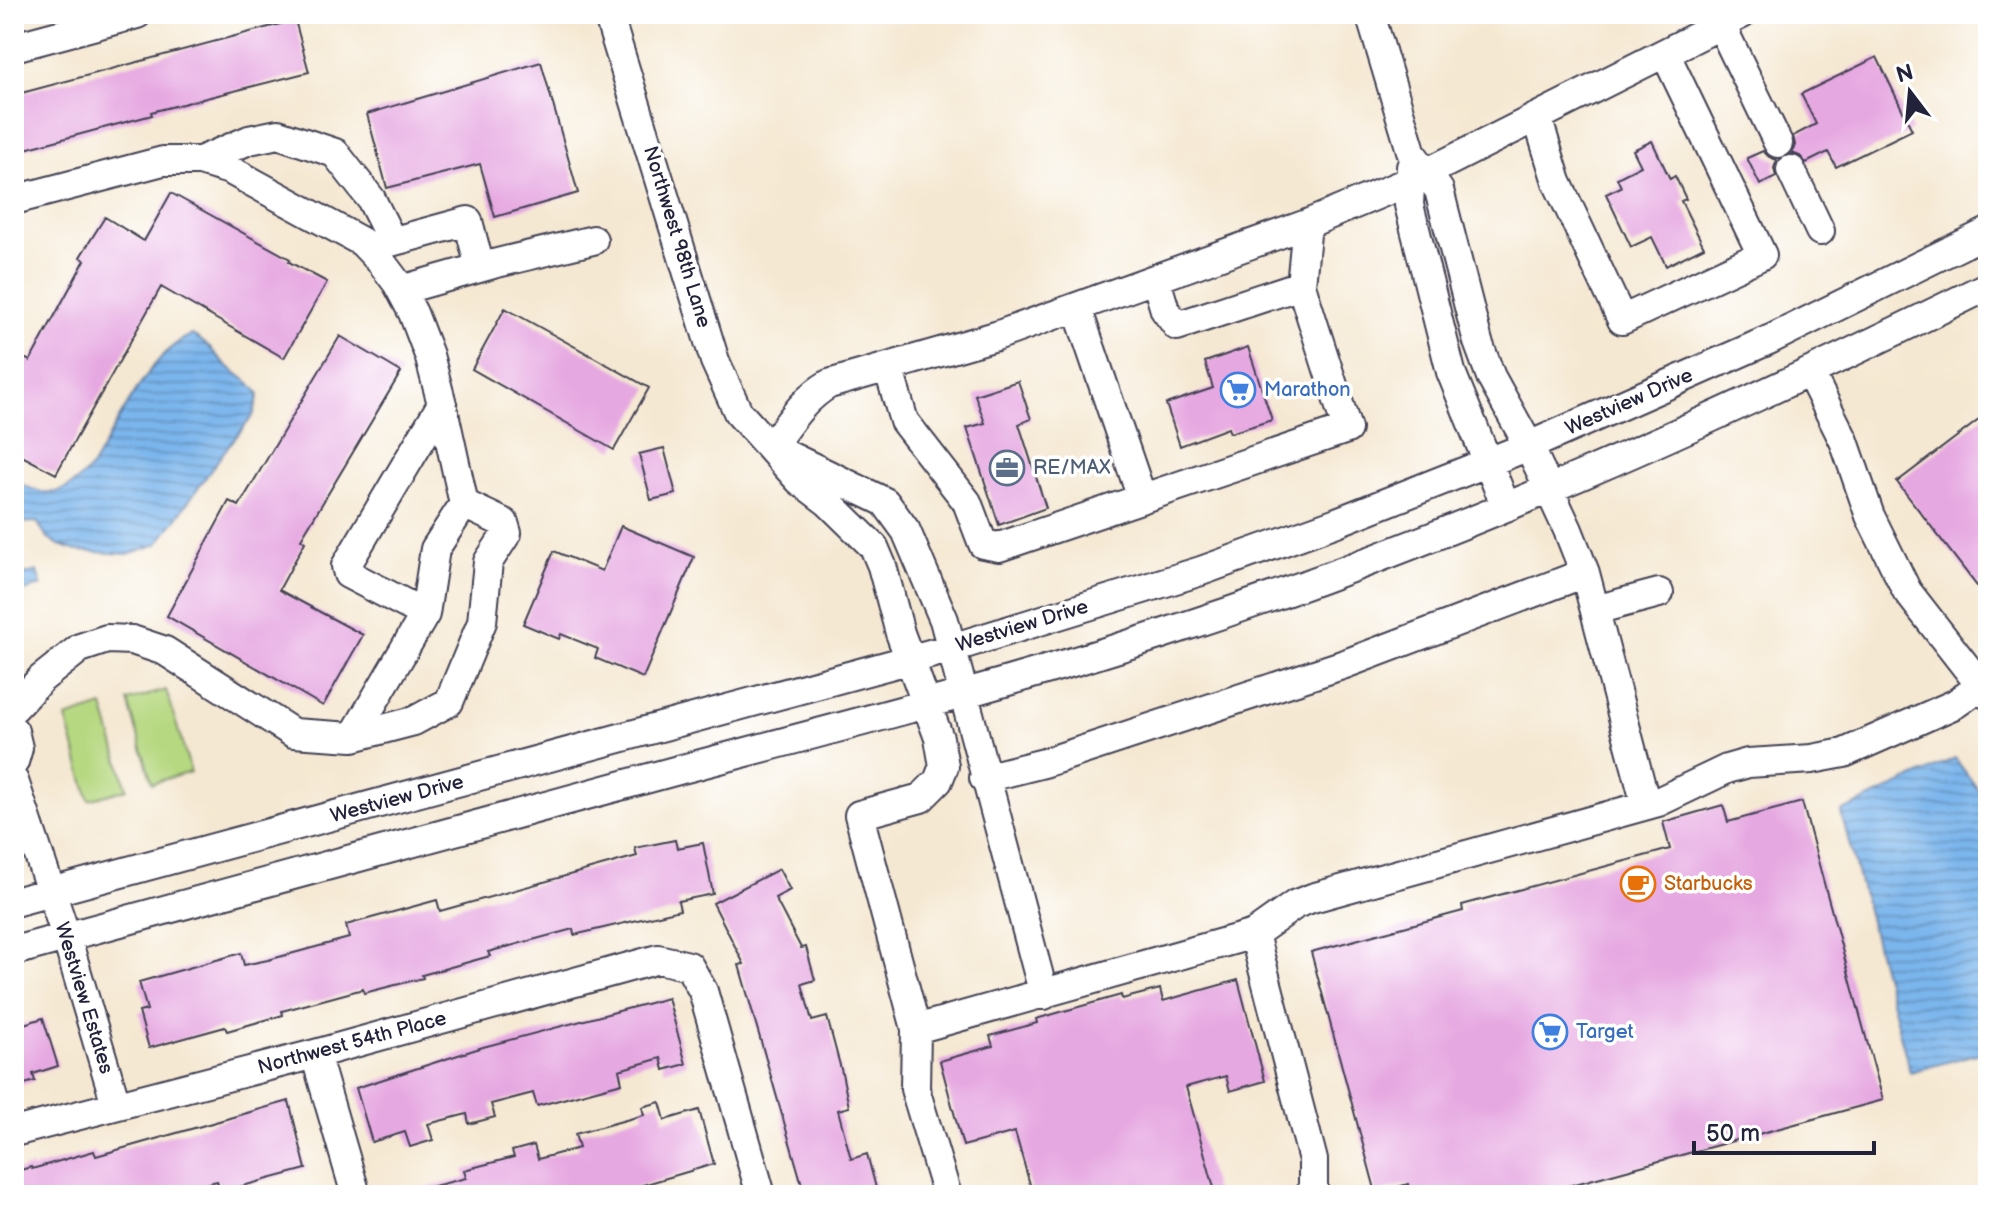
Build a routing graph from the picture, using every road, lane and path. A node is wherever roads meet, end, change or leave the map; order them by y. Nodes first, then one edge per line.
1 (137, 14) edge
2 (608, 14) edge
3 (1370, 14) edge
4 (1732, 19) edge
5 (14, 47) edge
6 (1665, 53) junction
7 (1537, 117) junction
8 (1778, 143) dead end
9 (200, 161) junction
10 (1416, 169) junction
11 (1791, 170) dead end
12 (14, 200) edge
13 (1307, 224) junction
14 (1820, 231) dead end
15 (1988, 232) edge
16 (593, 240) dead end
17 (380, 244) junction
18 (480, 267) junction
19 (1156, 280) junction
20 (1301, 285) junction
21 (1988, 286) edge
22 (401, 290) junction
23 (1077, 308) junction
24 (888, 367) junction
25 (1810, 373) junction
26 (442, 404) junction
27 (1529, 446) junction
28 (771, 447) junction
29 (1487, 462) junction
30 (1549, 489) junction
31 (1142, 498) junction
32 (464, 504) junction
33 (1506, 507) junction
34 (1585, 573) junction
35 (1659, 593) dead end
36 (1595, 610) junction
37 (425, 614) junction
38 (952, 648) junction
39 (910, 659) junction
40 (1985, 690) edge
41 (965, 695) junction
42 (926, 705) junction
43 (14, 708) edge
44 (14, 731) edge
45 (353, 737) junction
46 (14, 762) edge
47 (984, 778) junction
48 (14, 781) edge
49 (1646, 805) junction
50 (51, 892) junction
51 (14, 902) edge
52 (1254, 934) junction
53 (66, 936) junction
54 (15, 949) edge
55 (1044, 995) junction
56 (916, 1029) junction
57 (315, 1054) junction
58 (116, 1104) junction
59 (14, 1132) edge
60 (356, 1195) edge
61 (761, 1195) edge
62 (947, 1195) edge
63 (1308, 1195) edge

1 - 5 street
2 - 28 street, Northwest 98th Lane
3 - 10 street
4 - 6 street
4 - 8 street
6 - 7 street
6 - 7 street
7 - 10 street
9 - 12 street
9 - 17 street
9 - 17 street
10 - 13 street
10 - 27 street
10 - 29 street
11 - 14 street
13 - 19 street
13 - 20 street
15 - 27 street, Westview Drive
16 - 18 street
17 - 18 street
17 - 22 street
18 - 22 street
19 - 20 street
19 - 23 street
20 - 31 street
21 - 25 street
22 - 26 street
23 - 24 street
23 - 31 street
24 - 28 street
24 - 31 street
25 - 30 street
25 - 40 street
26 - 32 street
26 - 37 street
27 - 29 street, Westview Drive
27 - 30 street
28 - 38 street, Northwest 98th Lane
28 - 39 street, Northwest 98th Lane
29 - 33 street
29 - 38 street, Westview Drive
30 - 33 street
30 - 34 street
32 - 37 street
32 - 45 street
33 - 41 street
34 - 36 street
34 - 47 street
35 - 36 street
36 - 49 street
37 - 45 street
38 - 39 street, Westview Drive
38 - 41 street, Northwest 98th Lane
39 - 42 street, Northwest 98th Lane
39 - 50 street, Westview Drive
40 - 49 street
41 - 42 street
41 - 47 street, Northwest 98th Lane
42 - 53 street
42 - 56 street, Northwest 98th Lane
43 - 45 street
44 - 46 street
47 - 55 street, Northwest 98th Lane
48 - 50 street, Westview Estates
49 - 52 street
50 - 51 street, Westview Drive
50 - 53 street, Westview Estates
52 - 55 street
52 - 63 street
53 - 54 street
53 - 58 street, Westview Estates
55 - 56 street
56 - 62 street
57 - 58 street, Northwest 54th Place
57 - 60 street
57 - 61 street, Northwest 54th Place
58 - 59 street, Northwest 54th Place

